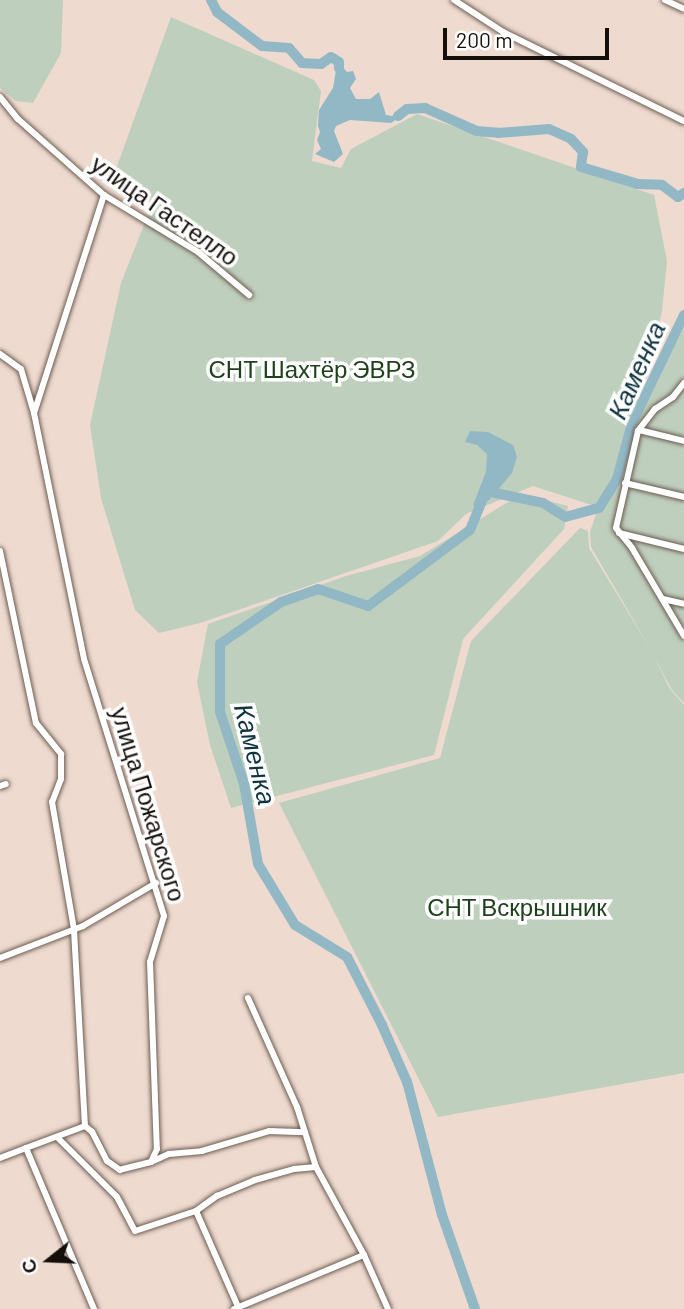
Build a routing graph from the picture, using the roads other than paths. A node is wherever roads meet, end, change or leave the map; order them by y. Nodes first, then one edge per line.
1 (454, 0) edge
2 (665, 0) edge
3 (684, 9) edge
4 (0, 97) edge
5 (684, 121) edge
6 (104, 195) junction
7 (249, 295) dead end
8 (0, 354) edge
9 (683, 386) edge
10 (34, 413) junction
11 (639, 429) junction
12 (684, 441) edge
13 (625, 483) junction
14 (684, 497) edge
15 (619, 533) junction
16 (684, 549) edge
17 (0, 556) edge
18 (663, 599) junction
19 (684, 604) edge
20 (684, 636) edge
21 (156, 883) junction
22 (74, 930) junction
23 (0, 958) edge
24 (248, 998) dead end
25 (85, 1126) junction
26 (305, 1132) junction
27 (58, 1138) junction
28 (26, 1148) junction
29 (0, 1158) edge
30 (151, 1162) junction
31 (316, 1167) junction
32 (196, 1211) junction
33 (364, 1255) junction
34 (237, 1308) edge
35 (94, 1309) edge
36 (388, 1309) edge

1 - 5 street
2 - 3 street
4 - 6 street, улица Гастелло
6 - 7 street, улица Гастелло
6 - 10 street, улица Пожарского
8 - 10 street, улица Пожарского
9 - 11 street
10 - 21 street, улица Пожарского
11 - 12 street
11 - 13 street
13 - 14 street
13 - 15 street
15 - 16 street
15 - 18 street
17 - 22 street
18 - 19 street
18 - 20 street
21 - 22 street
21 - 30 street, улица Пожарского
22 - 23 street
22 - 25 street
24 - 26 street
25 - 27 street
25 - 30 street
26 - 30 street
26 - 31 street
27 - 28 street
27 - 32 street
28 - 29 street
28 - 35 street
31 - 32 street
31 - 33 street
32 - 34 street
33 - 34 street
33 - 36 street

